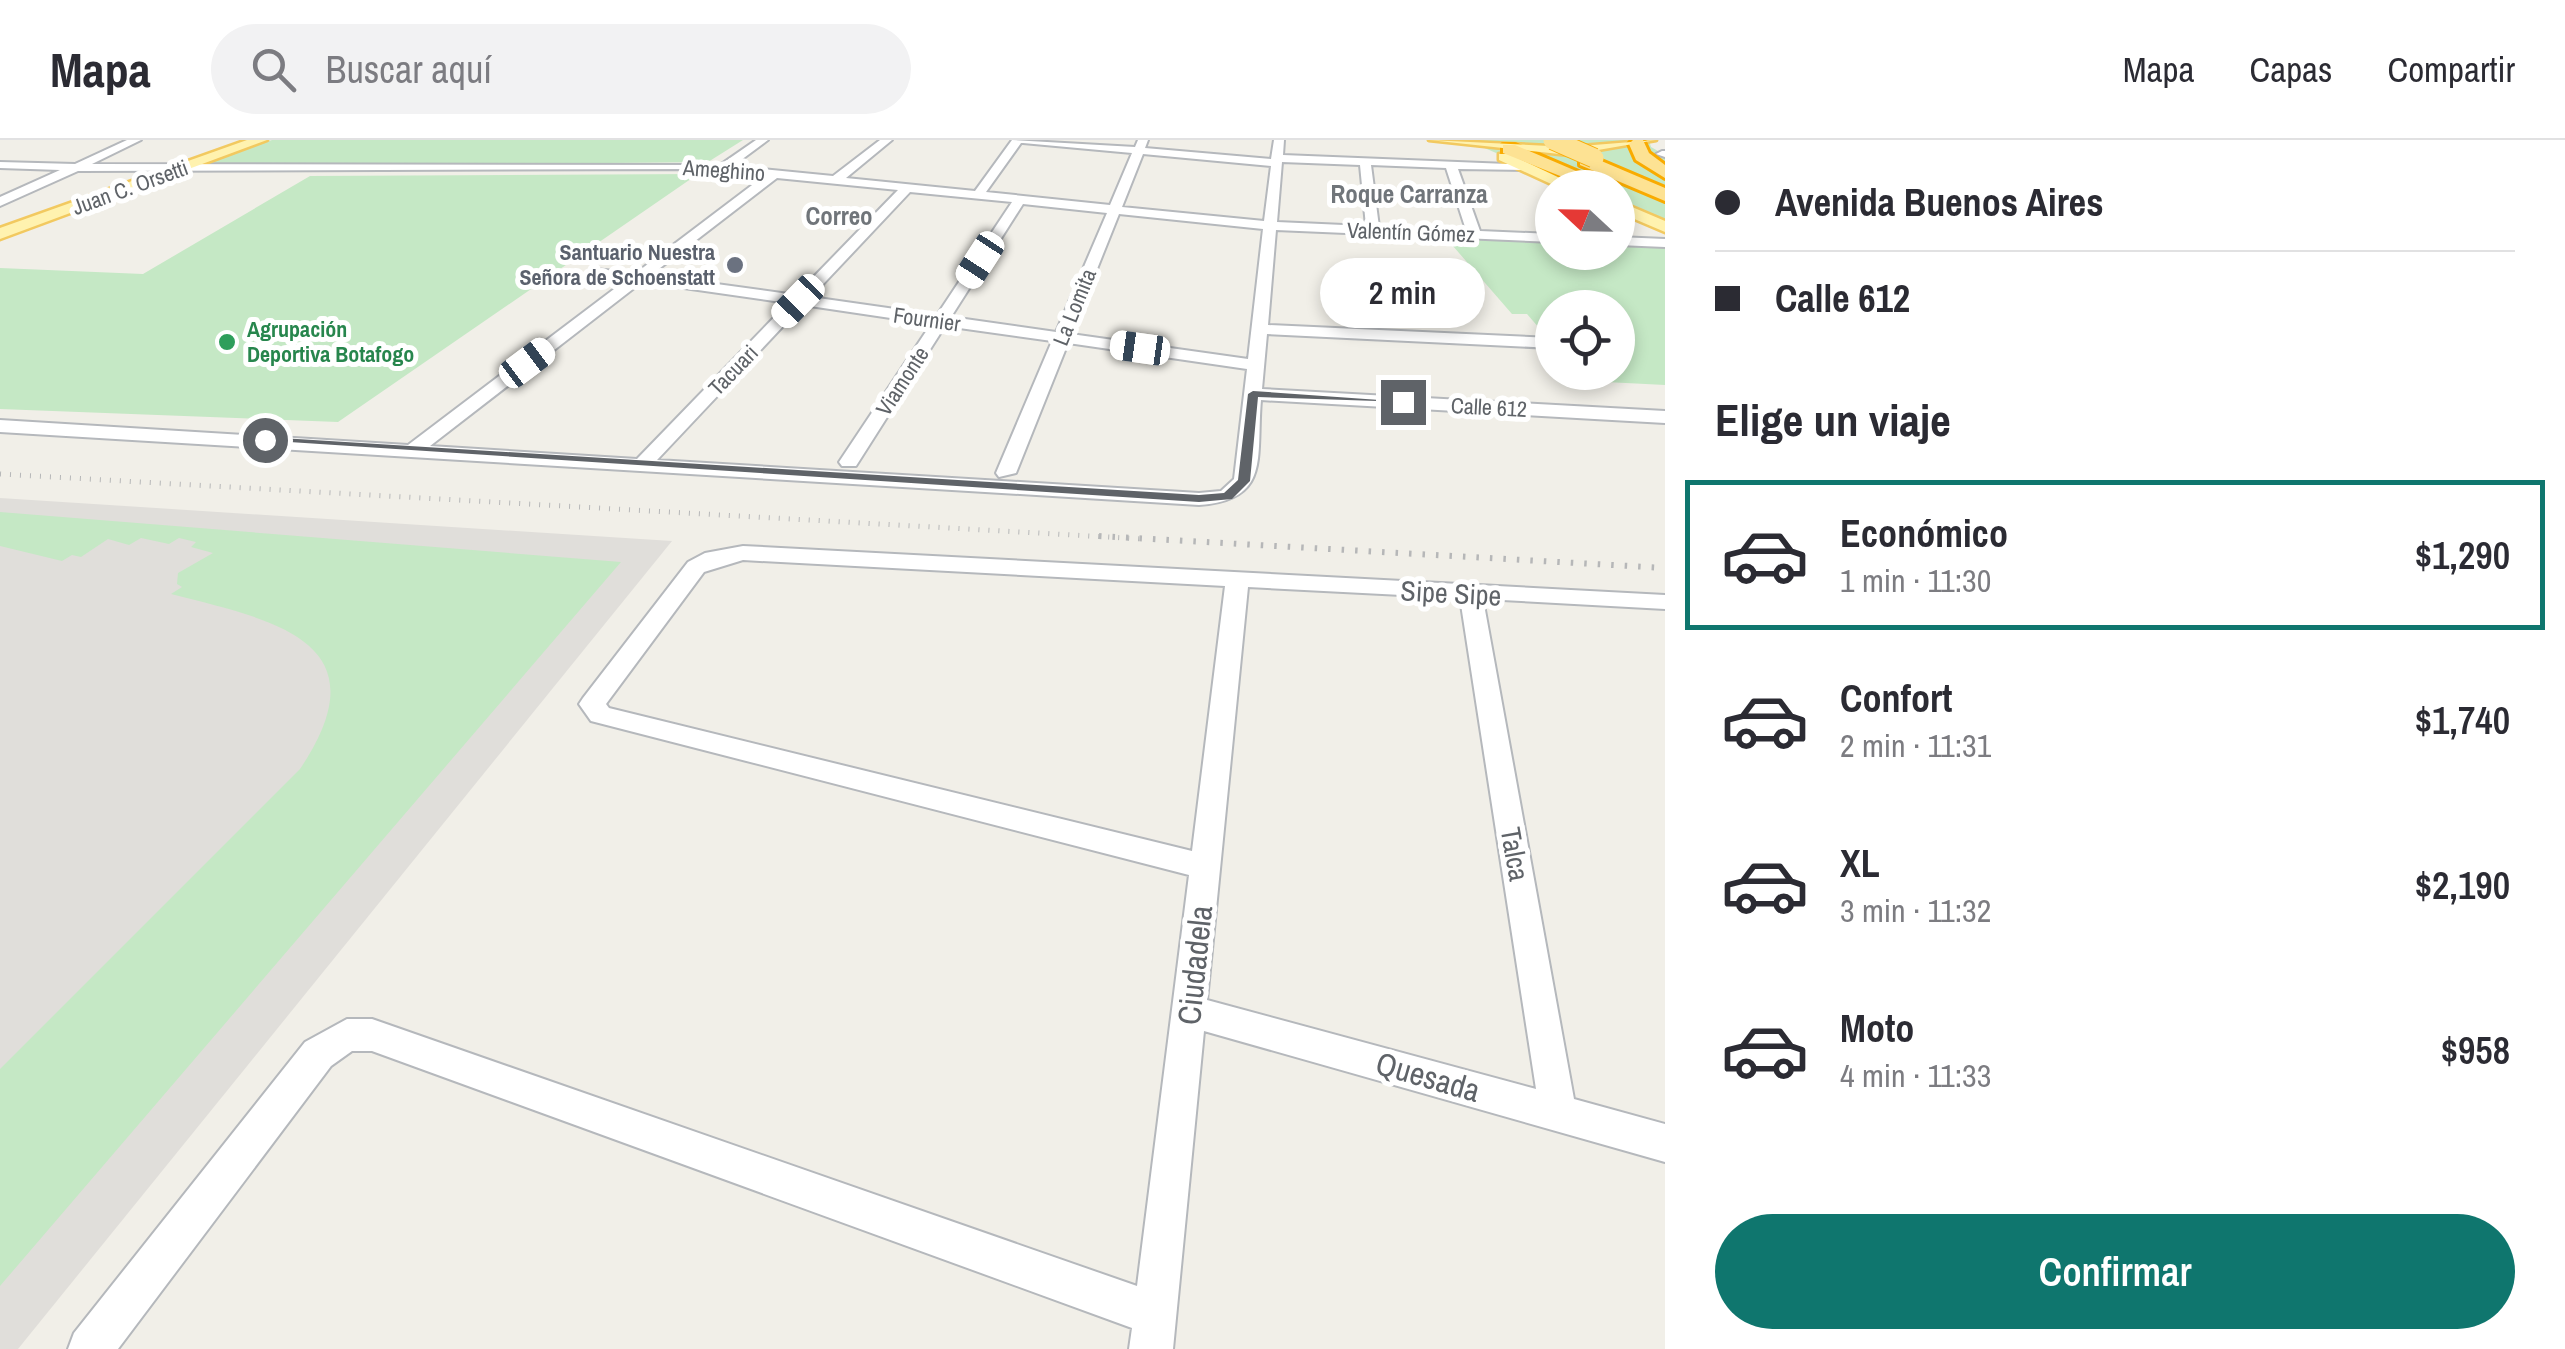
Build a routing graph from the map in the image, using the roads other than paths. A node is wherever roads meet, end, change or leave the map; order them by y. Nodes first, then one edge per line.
1 (136, 140) edge
2 (260, 140) edge
3 (763, 140) edge
4 (887, 140) edge
5 (1020, 140) edge
6 (1279, 140) edge
7 (1436, 140) edge
8 (1540, 140) edge
9 (1553, 140) edge
10 (1645, 142) edge
11 (1141, 145) edge
12 (1480, 146) junction
13 (1509, 149) junction
14 (1587, 158) junction
15 (1664, 159) edge
16 (1277, 160) junction
17 (1366, 161) junction
18 (0, 165) edge
19 (1451, 165) junction
20 (76, 168) junction
21 (723, 168) junction
22 (1530, 168) junction
23 (174, 170) junction
24 (1562, 170) edge
25 (1535, 172) edge
26 (774, 174) junction
27 (836, 180) junction
28 (907, 188) junction
29 (1665, 192) edge
30 (978, 195) junction
31 (1020, 199) junction
32 (1635, 200) edge
33 (0, 202) edge
34 (1114, 209) junction
35 (1665, 213) edge
36 (1635, 214) edge
37 (1270, 226) junction
38 (1665, 227) edge
39 (1373, 230) junction
40 (0, 234) edge
41 (1474, 234) junction
42 (1535, 237) edge
43 (1635, 241) edge
44 (1665, 242) edge
45 (599, 272) dead end
46 (638, 278) junction
47 (798, 301) junction
48 (941, 320) junction
49 (1260, 329) junction
50 (1062, 337) junction
51 (1535, 342) edge
52 (1256, 365) junction
53 (1253, 394) junction
54 (1665, 418) edge
55 (0, 426) edge
56 (416, 448) junction
57 (849, 462) dead end
58 (642, 466) junction
59 (1006, 474) dead end
60 (1236, 582) junction
61 (1471, 595) junction
62 (1665, 602) edge
63 (1206, 867) junction
64 (1190, 1011) junction
65 (1556, 1113) junction
66 (1665, 1143) edge
67 (1153, 1331) edge
68 (90, 1349) edge

1 - 20 street
2 - 23 main road, Juan C. Orsetti
3 - 21 street
4 - 27 street
5 - 11 street
5 - 30 street
6 - 16 street
7 - 12 main road
8 - 14 highway, bridge
9 - 14 highway, bridge
10 - 13 main road
10 - 15 highway
11 - 16 street
11 - 34 street, La Lomita
12 - 13 main road
12 - 22 main road
13 - 24 highway
14 - 29 highway
16 - 17 street
16 - 37 street
17 - 19 street
17 - 39 street
18 - 20 street, Ameghino
19 - 22 street
19 - 41 street
20 - 23 street, Ameghino
20 - 33 street
21 - 23 street, Ameghino
21 - 26 street, Ameghino
22 - 25 main road
23 - 40 main road, Juan C. Orsetti
26 - 27 street, Ameghino
26 - 46 street
27 - 28 street, Ameghino
28 - 30 street, Ameghino
28 - 47 street, Tacuari
30 - 31 street, Ameghino
31 - 34 street, Ameghino
31 - 48 street, Viamonte
32 - 35 highway
34 - 37 street, Ameghino
34 - 50 street, La Lomita
36 - 38 main road
37 - 39 street, Valentín Gómez
37 - 49 street
39 - 41 street, Valentín Gómez
41 - 42 street, Valentín Gómez
43 - 44 street
45 - 46 street, Fournier
46 - 47 street, Fournier
46 - 56 street
47 - 48 street, Fournier
47 - 58 street, Tacuari
48 - 50 street, Fournier
48 - 57 street, Viamonte
49 - 51 street
49 - 52 street
50 - 52 street, Fournier
50 - 59 street, La Lomita
52 - 53 street
53 - 54 street, Calle 612
53 - 58 street
55 - 56 street
56 - 58 street
60 - 61 street, Sipe Sipe
60 - 63 street, Ciudadela
60 - 63 street, Sipe Sipe
61 - 62 street, Sipe Sipe
61 - 65 street, Talca
63 - 64 street, Ciudadela
64 - 65 street, Quesada
64 - 67 street, Ciudadela
65 - 66 street, Quesada
67 - 68 street

